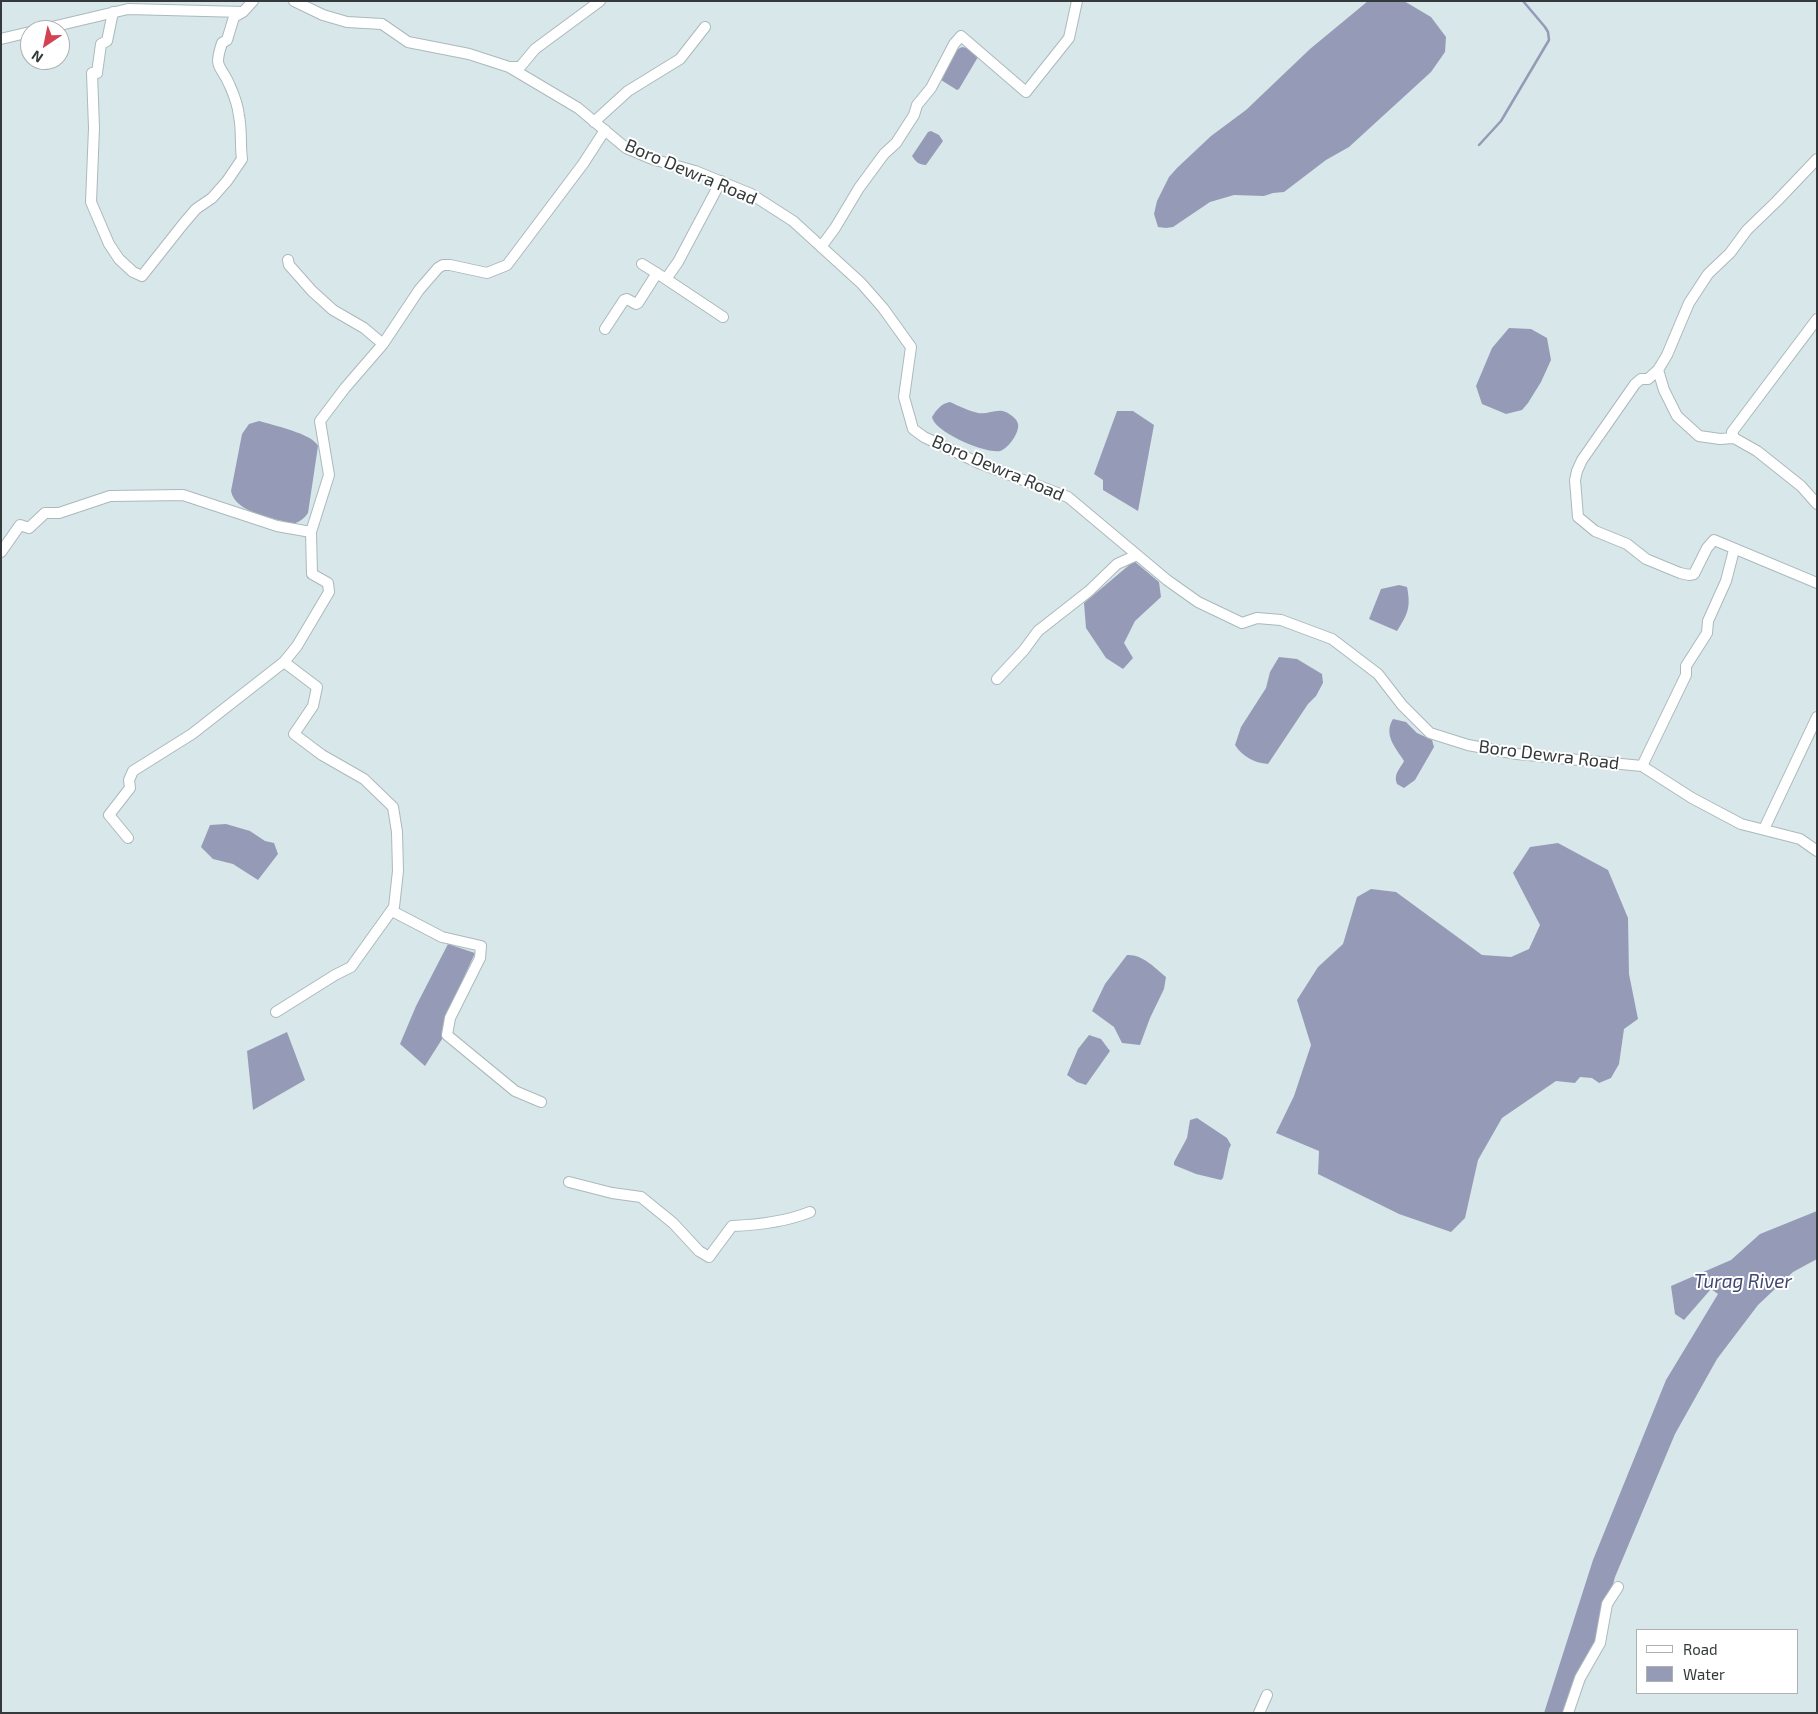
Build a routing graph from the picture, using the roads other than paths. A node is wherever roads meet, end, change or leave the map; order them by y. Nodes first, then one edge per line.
1 (253, 1) edge
2 (294, 1) edge
3 (600, 1) edge
4 (1077, 1) edge
5 (129, 5) edge
6 (113, 12) junction
7 (244, 12) junction
8 (70, 22) edge
9 (704, 27) dead end
10 (20, 35) edge
11 (1, 40) edge
12 (509, 67) junction
13 (594, 122) junction
14 (605, 130) junction
15 (1817, 159) edge
16 (721, 182) junction
17 (822, 247) junction
18 (288, 260) dead end
19 (642, 264) dead end
20 (662, 276) junction
21 (723, 317) dead end
22 (1817, 319) edge
23 (605, 329) dead end
24 (383, 344) junction
25 (1658, 370) junction
26 (1734, 438) junction
27 (1817, 504) edge
28 (311, 532) junction
29 (1734, 550) junction
30 (1, 552) edge
31 (1137, 555) junction
32 (1817, 583) edge
33 (284, 662) junction
34 (997, 679) dead end
35 (1817, 717) edge
36 (1642, 766) junction
37 (1764, 829) junction
38 (128, 838) dead end
39 (1817, 851) edge
40 (392, 911) junction
41 (276, 1012) dead end
42 (542, 1102) dead end
43 (569, 1182) dead end
44 (810, 1212) dead end
45 (1618, 1587) dead end
46 (1267, 1695) dead end
47 (1259, 1713) edge
48 (1568, 1713) edge

1 - 7 street
2 - 12 street, Boro Dewra Road
3 - 12 street
4 - 17 street
5 - 6 street
5 - 7 street
6 - 7 street
6 - 8 street
9 - 13 street
10 - 11 street
12 - 13 street, Boro Dewra Road
13 - 14 street, Boro Dewra Road
14 - 16 street, Boro Dewra Road
14 - 24 street
15 - 25 street
16 - 17 street, Boro Dewra Road
16 - 20 street
17 - 31 street, Boro Dewra Road
18 - 24 street
19 - 20 street
20 - 21 street
20 - 23 street
22 - 26 street
24 - 28 street
25 - 26 street
25 - 29 street
26 - 27 street
28 - 30 street
28 - 33 street
29 - 32 street
29 - 36 street
31 - 34 street
31 - 36 street, Boro Dewra Road
33 - 38 street
33 - 40 street
35 - 37 street
36 - 37 street, Boro Dewra Road
37 - 39 street, Boro Dewra Road
40 - 41 street
40 - 42 street
43 - 44 street
45 - 48 street
46 - 47 street

